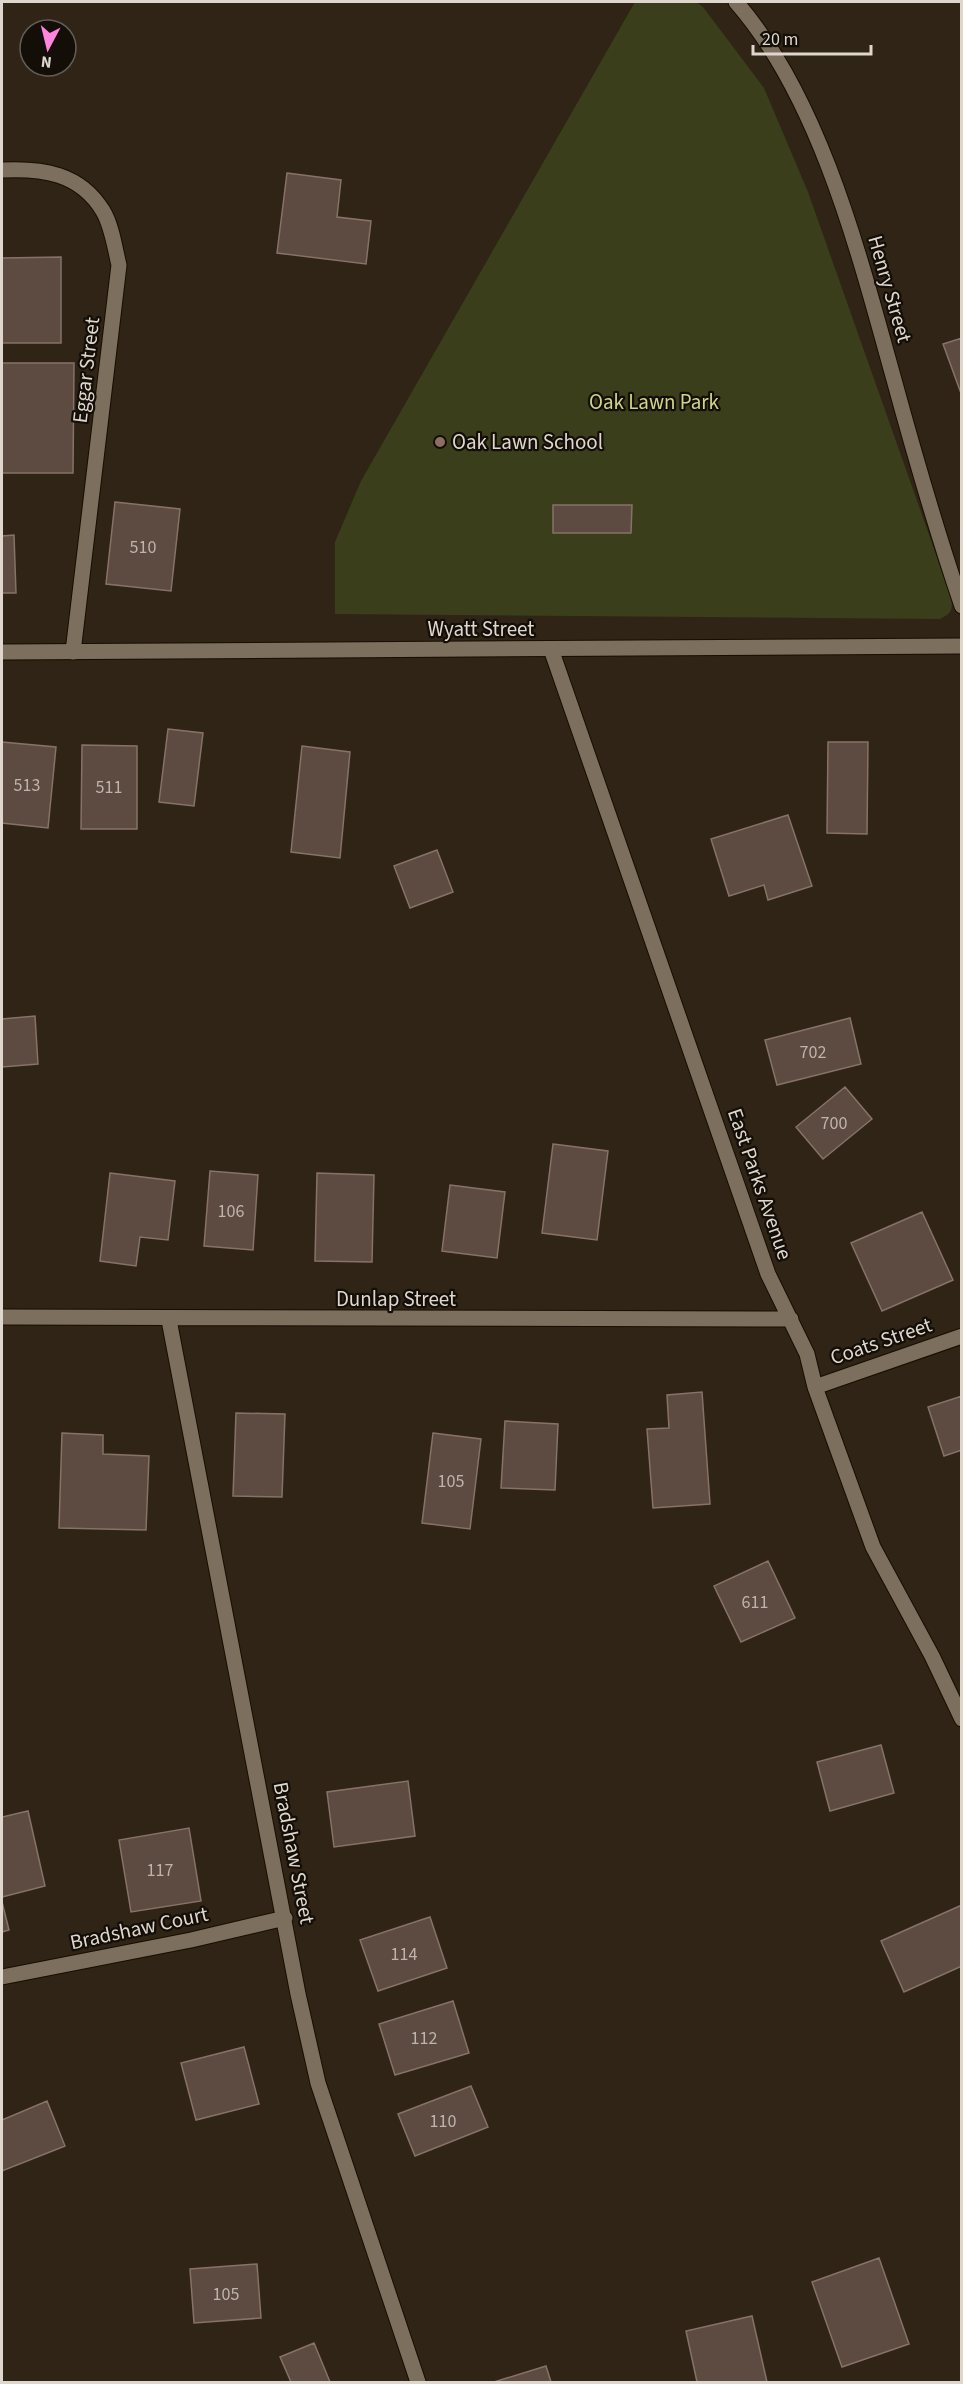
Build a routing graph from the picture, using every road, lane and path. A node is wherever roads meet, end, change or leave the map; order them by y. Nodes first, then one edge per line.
1 (736, 2) edge
2 (2, 170) edge
3 (962, 606) edge
4 (962, 646) edge
5 (551, 649) junction
6 (2, 652) edge
7 (73, 652) junction
8 (2, 1317) edge
9 (791, 1319) junction
10 (169, 1320) junction
11 (962, 1336) edge
12 (815, 1387) junction
13 (962, 1719) edge
14 (285, 1918) junction
15 (2, 1977) edge
16 (418, 2382) edge

1 - 3 street, Henry Street
2 - 7 street, Eggar Street
4 - 5 street, Wyatt Street
5 - 7 street, Wyatt Street
5 - 9 street, East Parks Avenue
6 - 7 street, Wyatt Street
8 - 10 street, Dunlap Street
9 - 10 street, Dunlap Street
9 - 12 street, East Parks Avenue
10 - 14 street, Bradshaw Street
11 - 12 street, Coats Street
12 - 13 street, East Parks Avenue
14 - 15 street, Bradshaw Court
14 - 16 street, Bradshaw Street

